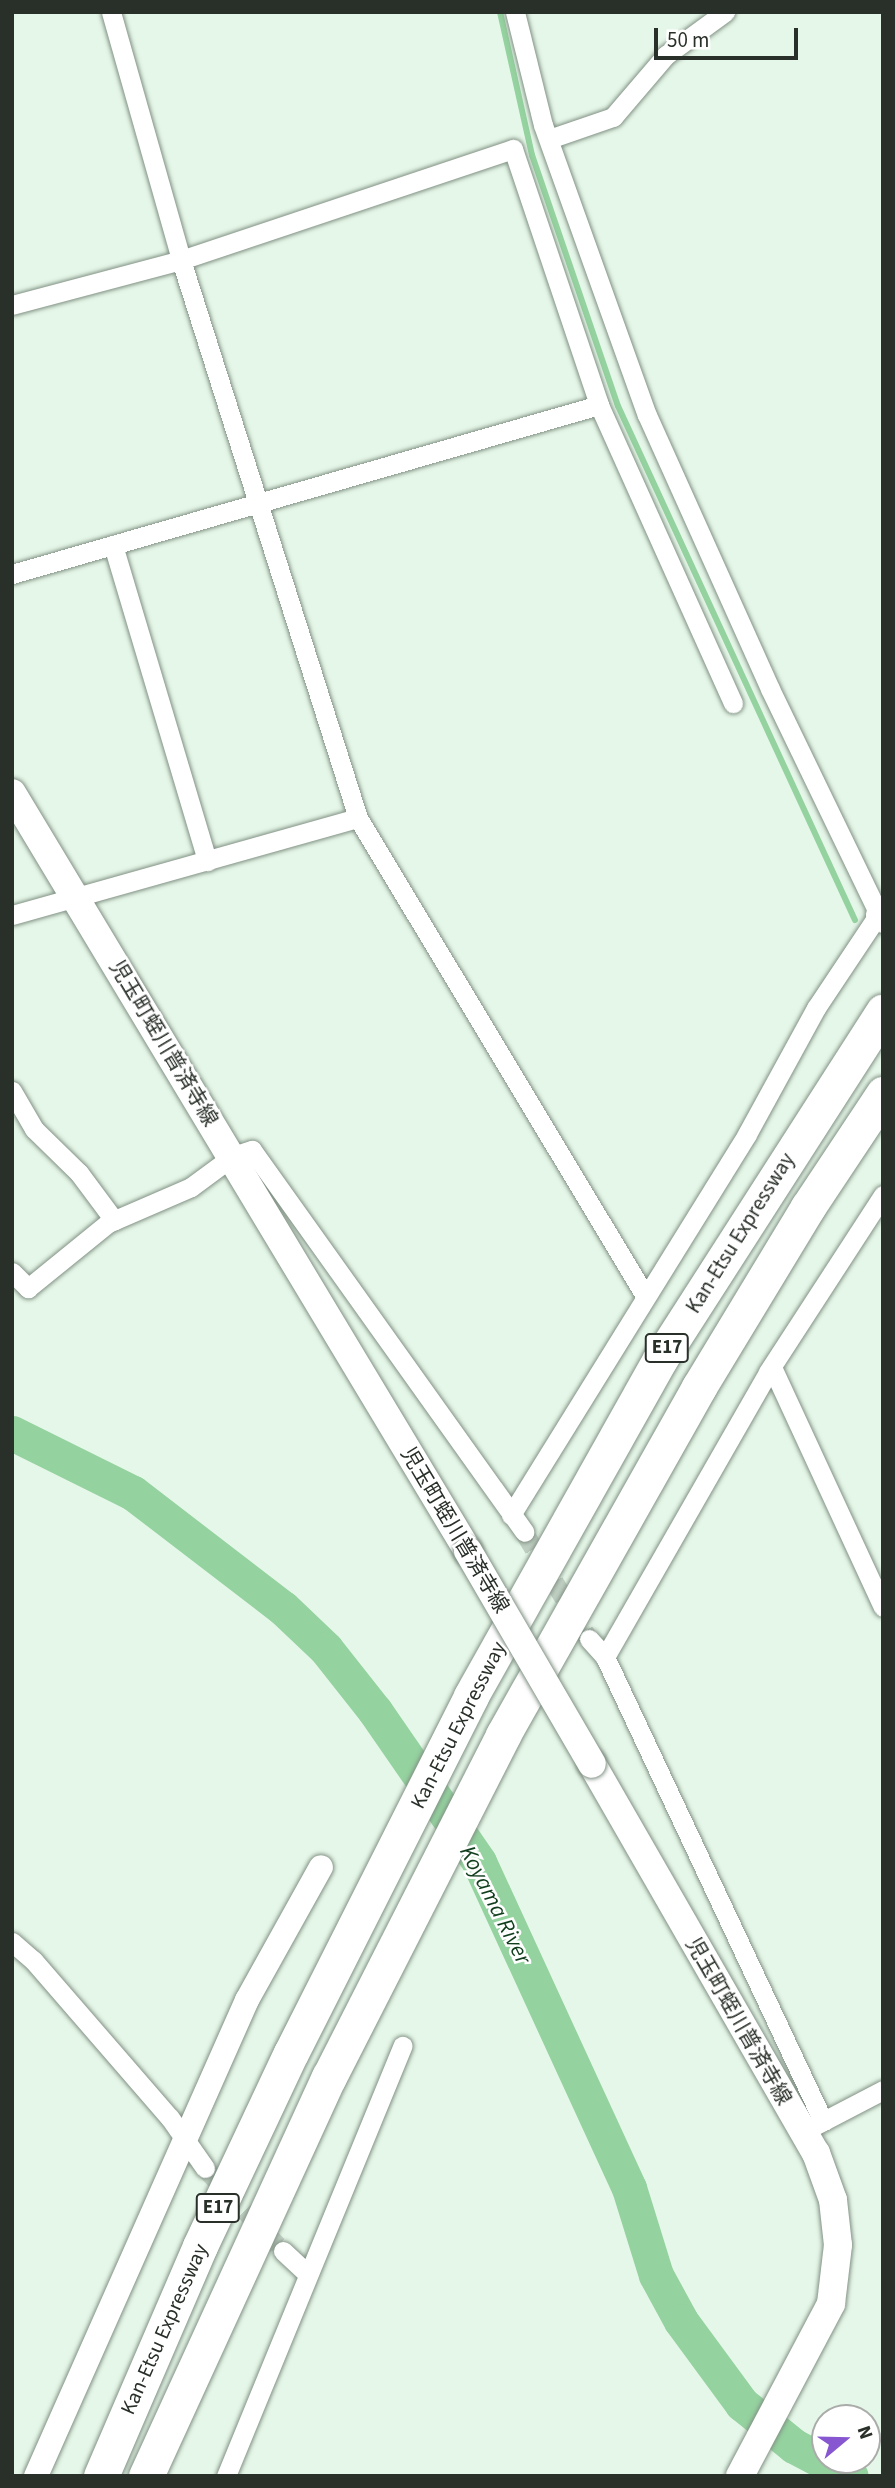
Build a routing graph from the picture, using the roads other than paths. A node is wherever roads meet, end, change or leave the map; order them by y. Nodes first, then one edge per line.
1 (111, 12) edge
2 (515, 12) edge
3 (725, 12) edge
4 (549, 139) junction
5 (181, 260) junction
6 (12, 305) edge
7 (599, 405) junction
8 (259, 502) junction
9 (113, 545) junction
10 (12, 574) edge
11 (733, 703) dead end
12 (12, 793) edge
13 (358, 818) junction
14 (207, 861) junction
15 (76, 897) junction
16 (12, 915) edge
17 (881, 916) edge
18 (883, 1011) edge
19 (12, 1091) edge
20 (883, 1094) edge
21 (233, 1156) junction
22 (883, 1195) edge
23 (114, 1220) junction
24 (12, 1272) edge
25 (644, 1294) junction
26 (772, 1367) junction
27 (511, 1515) junction
28 (524, 1532) tunnel mouth
29 (883, 1607) edge
30 (589, 1639) tunnel mouth
31 (605, 1657) junction
32 (321, 1867) dead end
33 (12, 1942) edge
34 (402, 2046) dead end
35 (883, 2090) edge
36 (813, 2126) junction
37 (182, 2138) junction
38 (205, 2168) tunnel mouth
39 (283, 2251) tunnel mouth
40 (307, 2273) junction
41 (36, 2476) edge
42 (101, 2476) edge
43 (146, 2476) edge
44 (226, 2476) edge
45 (740, 2476) edge

1 - 5 street
2 - 4 street
3 - 4 street
4 - 17 street
5 - 6 street
5 - 7 street
5 - 8 street
7 - 8 street
7 - 11 street
8 - 9 street
8 - 13 street
9 - 10 street
9 - 14 street
12 - 15 main road, 児玉町蛭川普済寺線
13 - 14 street
13 - 25 street
14 - 15 street
15 - 16 street
15 - 21 main road, 児玉町蛭川普済寺線
17 - 25 street
18 - 42 highway, Kan-Etsu Expressway / E17
19 - 23 street
20 - 43 highway, Kan-Etsu Expressway / E17
21 - 23 street
21 - 27 street
21 - 36 main road, 児玉町蛭川普済寺線, bridge
22 - 26 street
23 - 24 street
25 - 27 street
26 - 29 street
26 - 31 street
27 - 28 street
30 - 31 street
31 - 36 street
32 - 37 street
33 - 37 street
34 - 40 street
35 - 36 street
36 - 45 main road, 児玉町蛭川普済寺線
37 - 38 street
37 - 41 street
39 - 40 street
40 - 44 street

